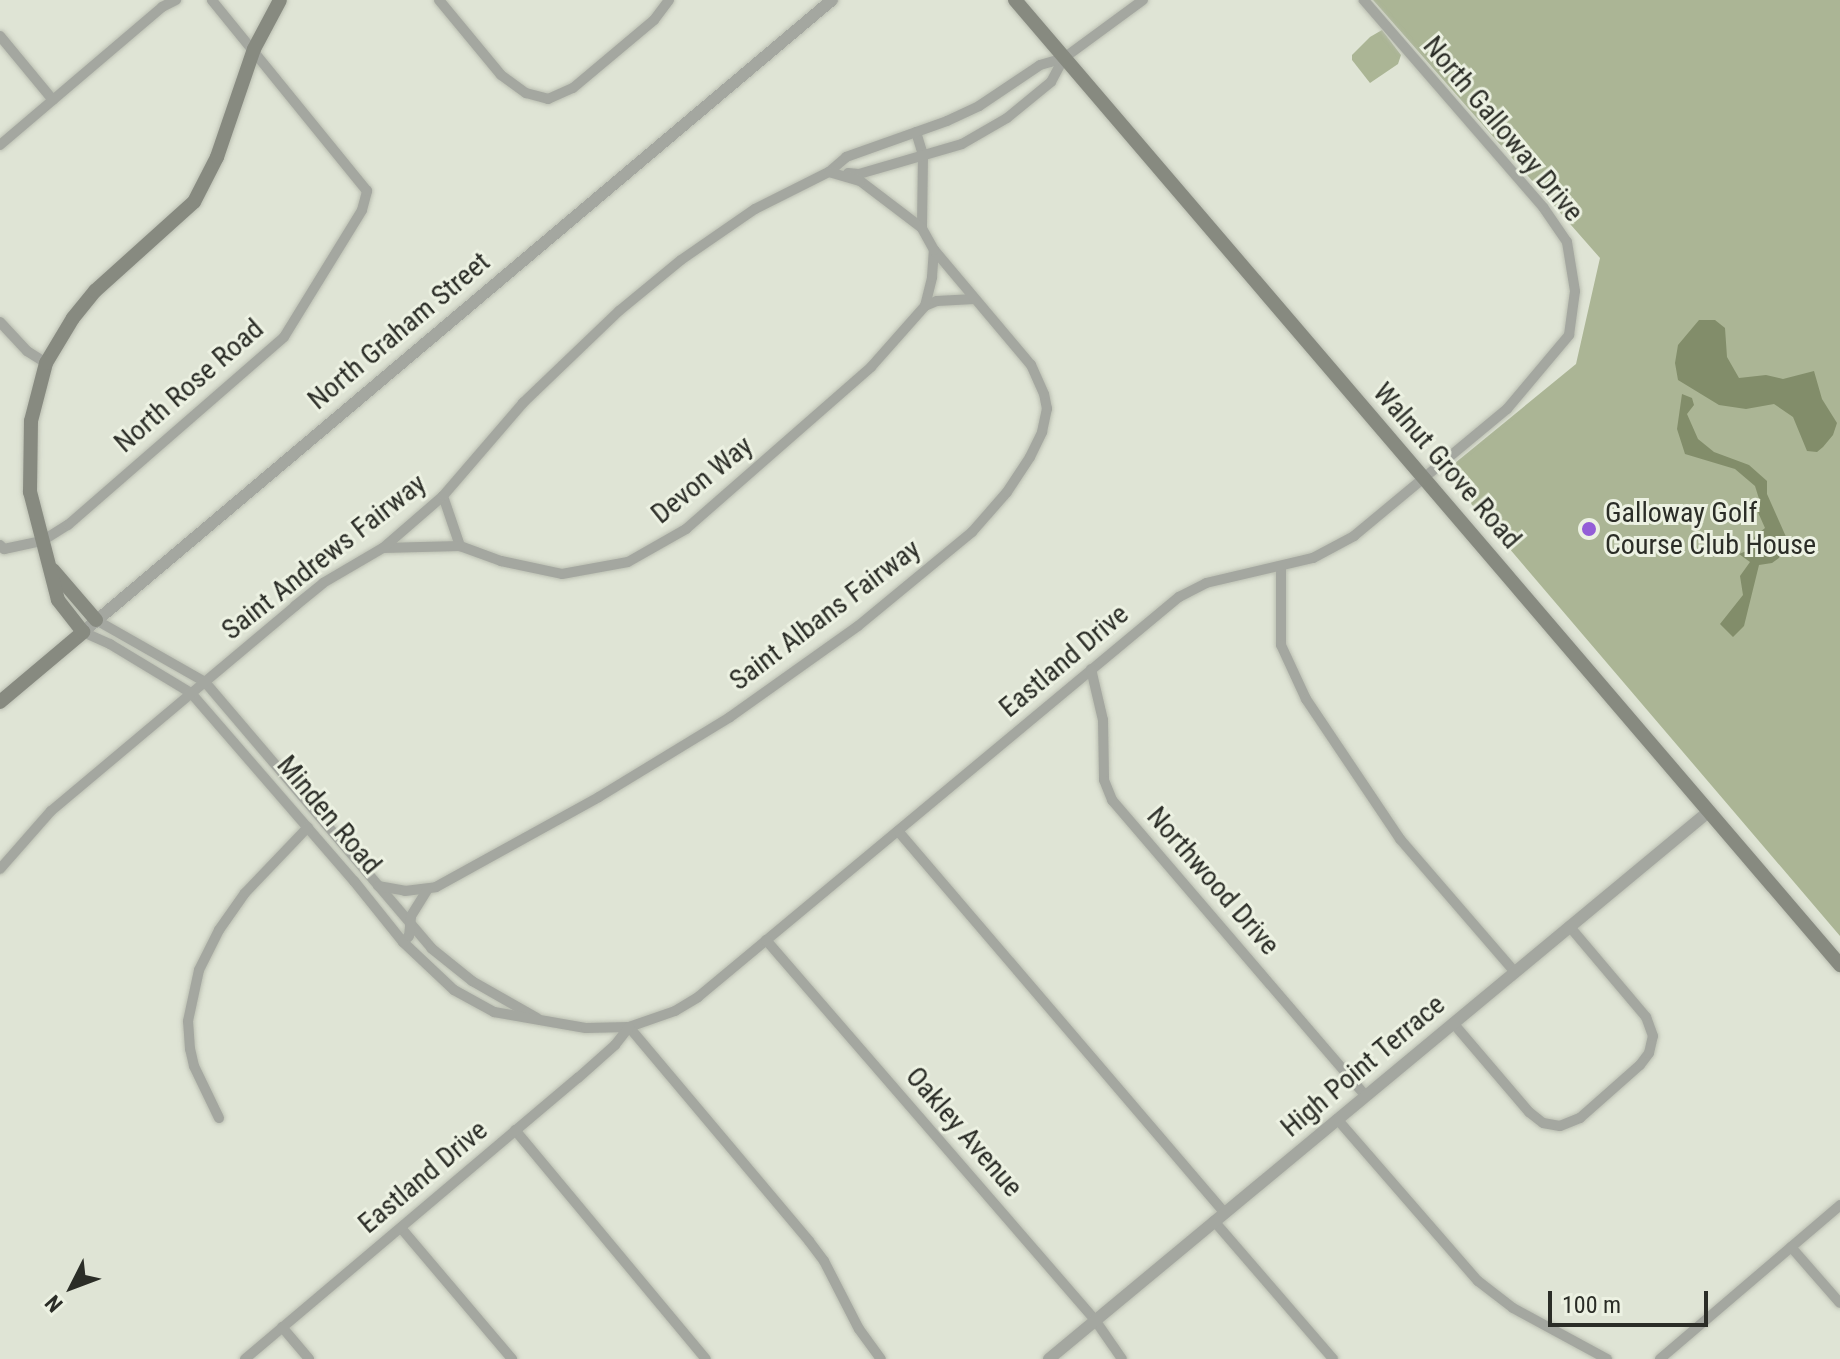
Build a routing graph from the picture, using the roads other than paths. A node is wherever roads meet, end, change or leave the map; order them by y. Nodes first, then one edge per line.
1 (176, 0) edge
2 (212, 0) edge
3 (280, 0) edge
4 (439, 0) edge
5 (669, 0) edge
6 (832, 0) edge
7 (1015, 0) edge
8 (1143, 0) edge
9 (1364, 0) edge
10 (0, 36) edge
11 (254, 49) junction
12 (1064, 58) junction
13 (53, 100) junction
14 (916, 132) junction
15 (0, 145) edge
16 (923, 155) junction
17 (829, 172) junction
18 (922, 228) junction
19 (934, 250) junction
20 (974, 299) junction
21 (925, 306) junction
22 (0, 322) edge
23 (46, 363) junction
24 (1423, 479) junction
25 (443, 496) junction
26 (42, 541) junction
27 (460, 546) junction
28 (1, 548) edge
29 (383, 548) junction
30 (48, 563) junction
31 (1281, 567) junction
32 (96, 620) junction
33 (83, 632) junction
34 (1091, 669) junction
35 (205, 682) junction
36 (191, 693) junction
37 (0, 702) edge
38 (1708, 812) junction
39 (308, 827) junction
40 (898, 831) junction
41 (0, 869) edge
42 (378, 886) junction
43 (427, 890) junction
44 (1569, 926) junction
45 (412, 928) junction
46 (766, 940) junction
47 (403, 942) junction
48 (1840, 965) edge
49 (1515, 972) junction
50 (538, 1019) junction
51 (1453, 1023) junction
52 (629, 1027) junction
53 (1365, 1095) junction
54 (219, 1118) dead end
55 (1337, 1119) junction
56 (515, 1130) junction
57 (1840, 1205) edge
58 (1224, 1212) junction
59 (1214, 1221) junction
60 (401, 1228) junction
61 (1791, 1247) junction
62 (1840, 1303) edge
63 (1095, 1320) junction
64 (282, 1327) junction
65 (245, 1359) edge
66 (309, 1359) edge
67 (512, 1359) edge
68 (706, 1359) edge
69 (881, 1359) edge
70 (1049, 1359) edge
71 (1122, 1359) edge
72 (1333, 1359) edge
73 (1607, 1359) edge
74 (1660, 1359) edge

1 - 13 street
2 - 11 street
3 - 11 main road
4 - 5 street
6 - 32 street, North Graham Street
7 - 12 main road, Walnut Grove Road
8 - 12 street
9 - 24 street, North Galloway Drive
10 - 13 street
11 - 23 main road
11 - 26 street, North Rose Road
12 - 14 street, Saint Andrews Fairway
12 - 16 street, Saint Andrews Fairway
12 - 24 main road, Walnut Grove Road
13 - 15 street
14 - 16 street, Saint Albans Fairway
14 - 17 street, Saint Andrews Fairway
16 - 17 street, Saint Andrews Fairway
16 - 18 street, Saint Albans Fairway
17 - 18 street, Saint Albans Fairway
17 - 25 street, Saint Andrews Fairway
18 - 19 street, Saint Albans Fairway
19 - 20 street, Saint Albans Fairway
19 - 21 street
20 - 21 street
20 - 43 street, Saint Albans Fairway
21 - 27 street, Devon Way
22 - 23 street
23 - 26 main road
24 - 31 street, Eastland Drive
24 - 38 main road, Walnut Grove Road
25 - 27 street
25 - 29 street, Saint Andrews Fairway
26 - 28 street
26 - 30 main road
27 - 29 street, Devon Way
29 - 35 street, Saint Andrews Fairway
30 - 32 main road
30 - 33 main road
31 - 34 street, Eastland Drive
31 - 49 street
32 - 33 street, North Graham Street
32 - 35 street, Minden Road
33 - 36 street, Minden Road
33 - 37 main road, North Graham Street
34 - 40 street, Eastland Drive
34 - 53 street, Northwood Drive
35 - 36 street, Saint Andrews Fairway
35 - 42 street, Minden Road
36 - 39 street, Minden Road
36 - 41 street, Saint Andrews Fairway
38 - 44 street, High Point Terrace
38 - 48 main road, Walnut Grove Road
39 - 47 street, Minden Road
39 - 54 street
40 - 46 street, Eastland Drive
40 - 58 street
42 - 43 street, Saint Albans Fairway
42 - 45 street, Minden Road
43 - 45 street
44 - 49 street, High Point Terrace
44 - 51 street
45 - 47 street
45 - 50 street, Minden Road
46 - 52 street, Eastland Drive
46 - 63 street, Oakley Avenue
47 - 50 street, Minden Road
49 - 51 street, High Point Terrace
50 - 52 street, Minden Road
51 - 53 street, High Point Terrace
52 - 56 street, Eastland Drive
52 - 69 street
53 - 55 street, High Point Terrace
55 - 58 street, High Point Terrace
55 - 73 street
56 - 60 street, Eastland Drive
56 - 68 street
57 - 61 street
58 - 59 street, High Point Terrace
59 - 63 street, High Point Terrace
59 - 72 street
60 - 64 street, Eastland Drive
60 - 67 street
61 - 62 street
61 - 74 street
63 - 70 street, High Point Terrace
63 - 71 street, Oakley Avenue
64 - 65 street, Eastland Drive
64 - 66 street

